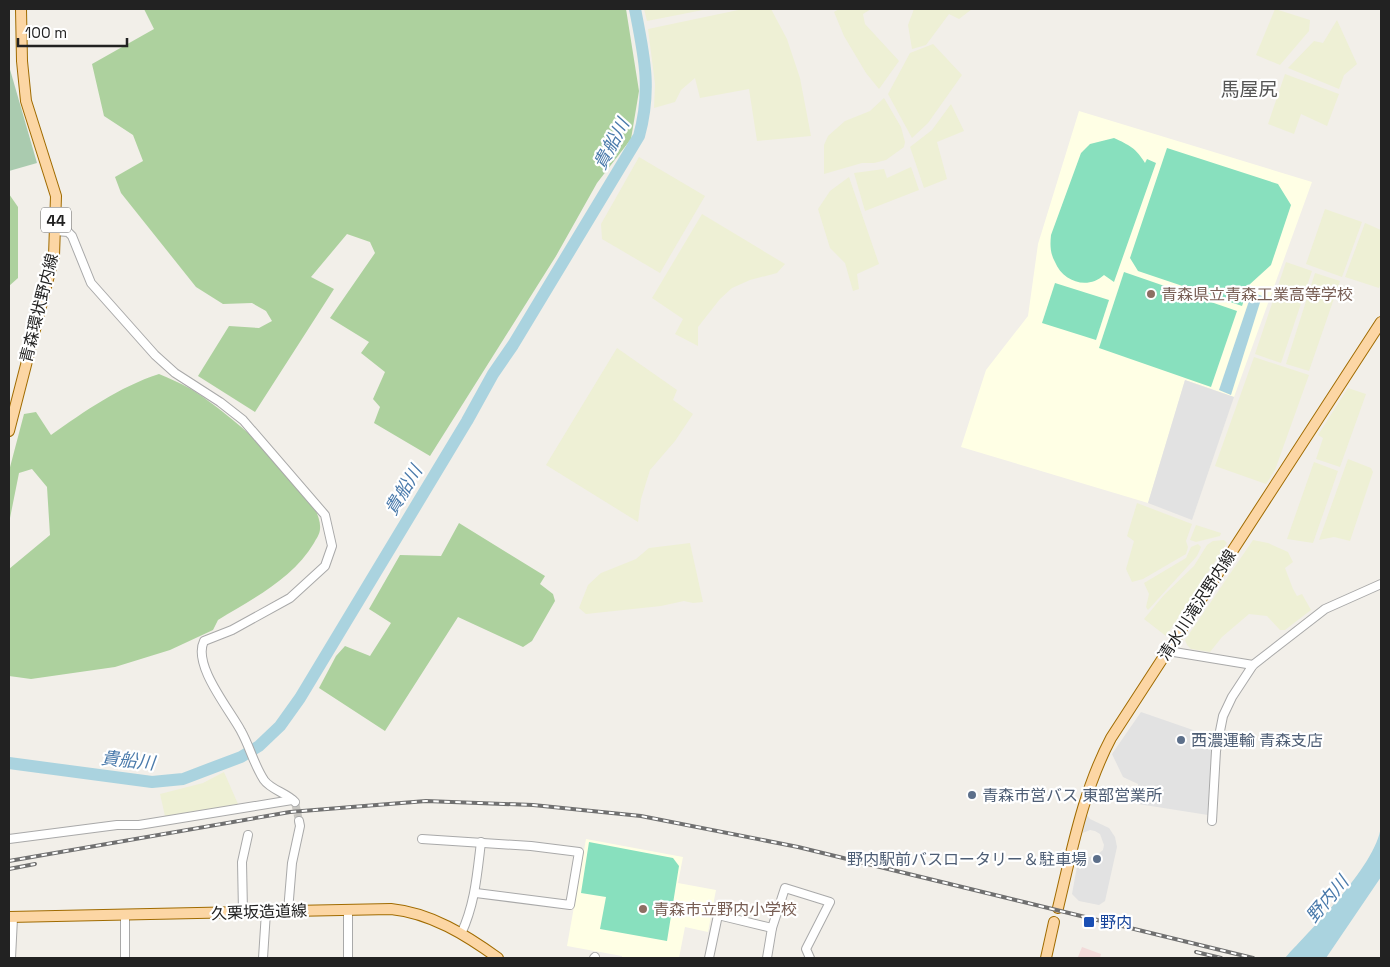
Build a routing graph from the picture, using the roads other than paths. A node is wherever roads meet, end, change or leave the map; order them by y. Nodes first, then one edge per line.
1 (21, 9) edge
2 (56, 231) junction
3 (1381, 322) edge
4 (9, 431) edge
5 (1381, 584) edge
6 (1168, 651) junction
7 (1253, 665) junction
8 (299, 820) tunnel mouth
9 (1212, 821) dead end
10 (248, 835) dead end
11 (9, 839) edge
12 (422, 839) dead end
13 (480, 842) junction
14 (476, 893) junction
15 (1058, 908) dead end
16 (348, 909) junction
17 (288, 911) junction
18 (243, 912) junction
19 (266, 912) junction
20 (125, 916) junction
21 (11, 918) edge
22 (1054, 922) dead end
23 (772, 928) junction
24 (461, 934) junction
25 (11, 958) edge
26 (125, 958) edge
27 (263, 958) edge
28 (348, 958) edge
29 (498, 958) edge
30 (710, 958) edge
31 (767, 958) edge
32 (810, 958) edge
33 (1046, 958) edge

1 - 2 main road, 青森環状野内線 / 44
2 - 4 main road, 青森環状野内線 / 44
2 - 11 street
3 - 6 main road, 清水川滝沢野内線
5 - 7 street
6 - 7 street
6 - 15 main road, 清水川滝沢野内線
7 - 9 street
8 - 17 street
10 - 18 street
12 - 13 street
13 - 14 street
13 - 14 street
14 - 24 street
16 - 17 main road, 久栗坂造道線
16 - 24 main road, 久栗坂造道線
16 - 28 street
17 - 19 main road, 久栗坂造道線
18 - 19 main road, 久栗坂造道線
18 - 20 main road, 久栗坂造道線
19 - 27 street
20 - 21 main road, 久栗坂造道線
20 - 26 street
21 - 25 street
22 - 33 main road
23 - 30 street
23 - 31 street
23 - 32 street
24 - 29 main road, 久栗坂造道線

